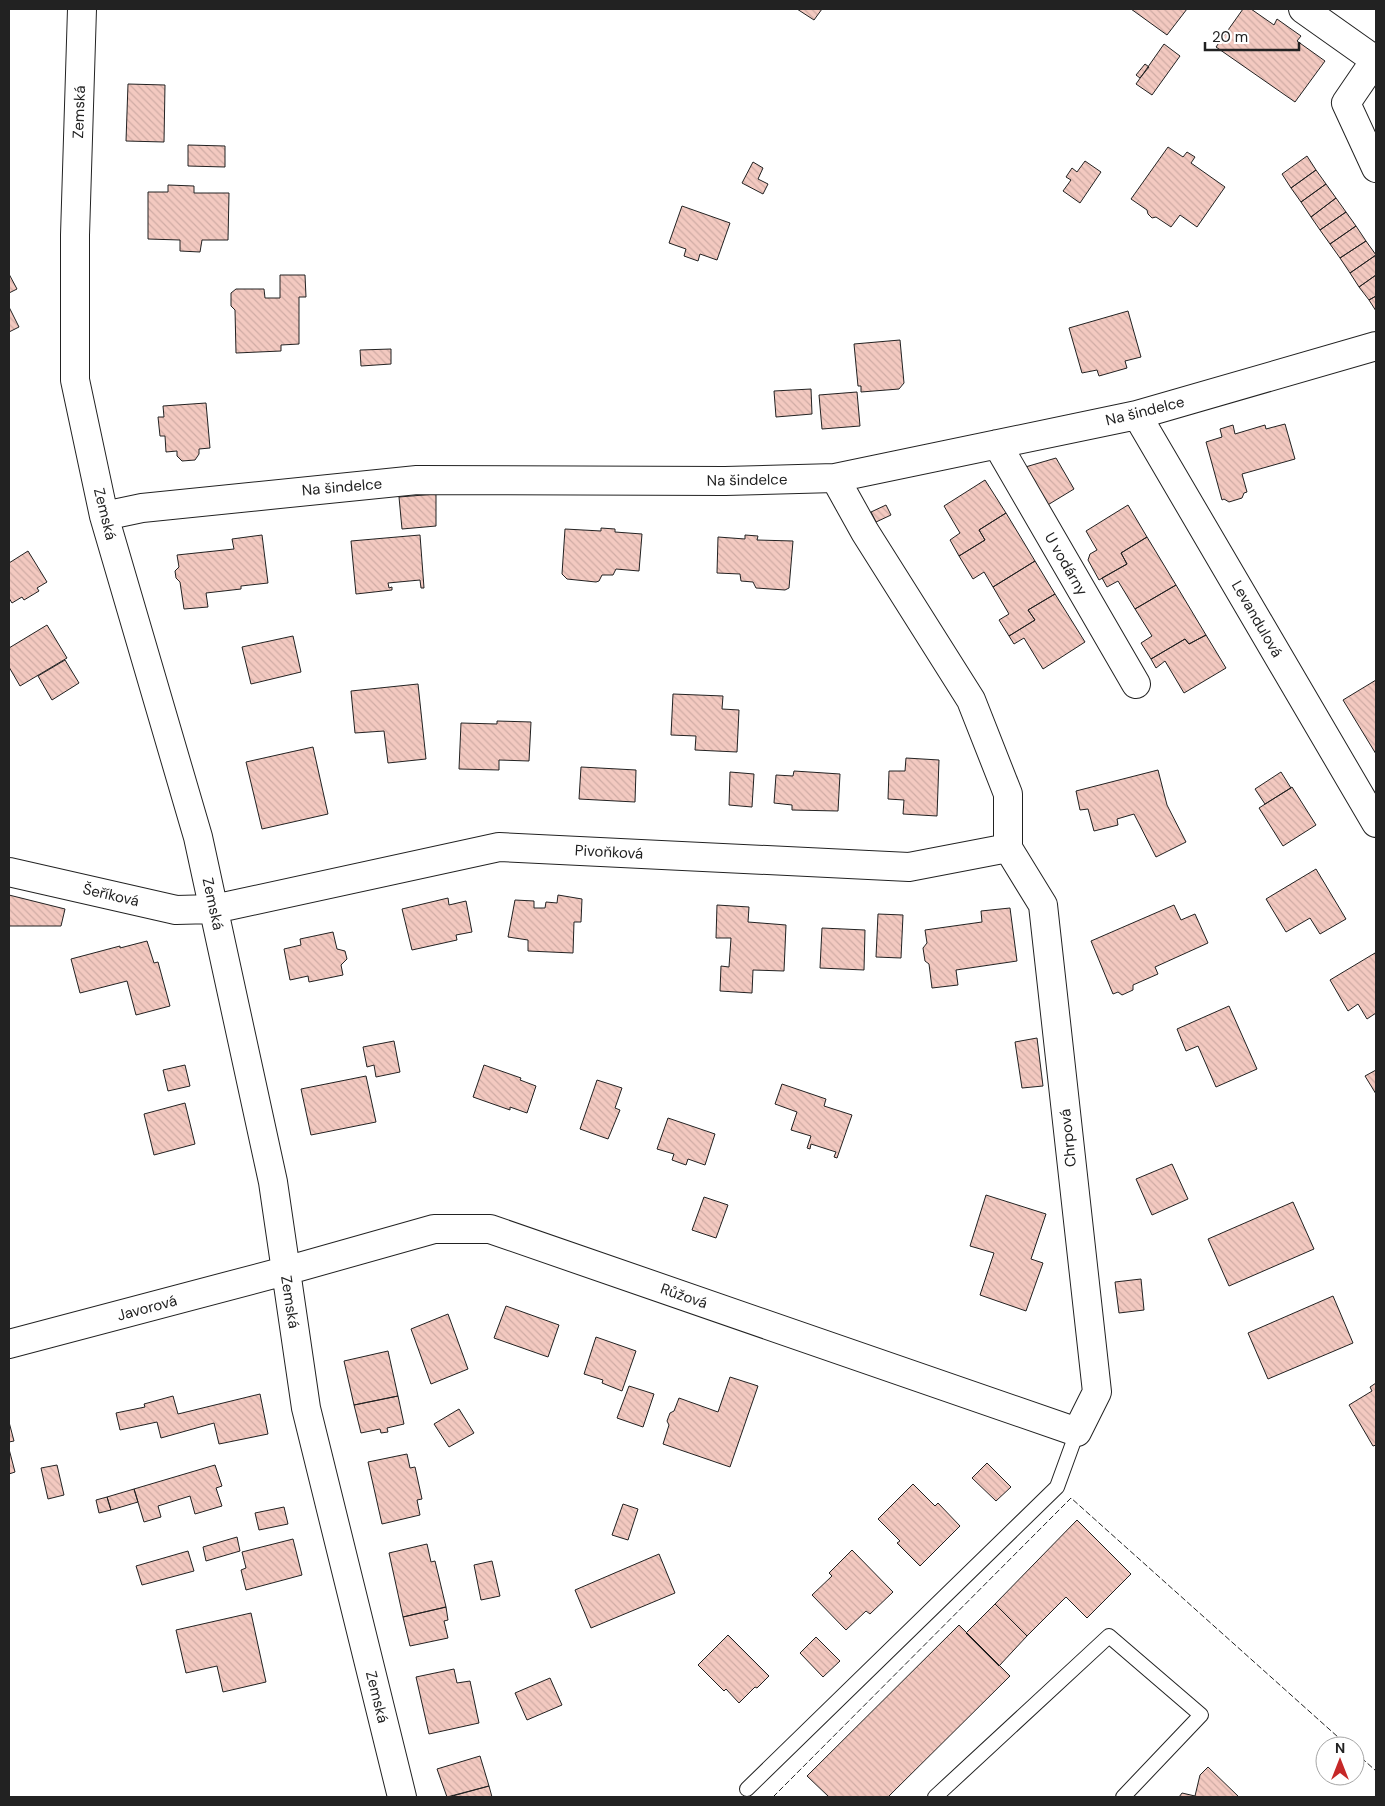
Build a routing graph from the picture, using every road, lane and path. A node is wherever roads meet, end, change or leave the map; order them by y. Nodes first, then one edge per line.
1 (82, 9) edge
2 (1303, 9) edge
3 (1376, 59) edge
4 (1376, 168) edge
5 (1376, 346) edge
6 (1138, 415) junction
7 (997, 444) junction
8 (835, 478) junction
9 (104, 516) junction
10 (1136, 684) dead end
11 (1376, 824) edge
12 (1008, 848) junction
13 (9, 872) edge
14 (214, 909) junction
15 (285, 1271) junction
16 (9, 1344) edge
17 (1077, 1432) junction
18 (747, 1789) dead end
19 (402, 1797) edge
20 (935, 1797) edge
21 (1123, 1797) edge

1 - 9 street, Zemská
2 - 3 street
3 - 4 street
5 - 6 street, Na šindelce
6 - 7 street, Na šindelce
6 - 11 street, Levandulová
7 - 8 street, Na šindelce
7 - 10 street, U vodárny
8 - 9 street, Na šindelce
8 - 12 street
9 - 14 street, Zemská
12 - 14 street, Pivoňková
12 - 17 street, Chrpová
13 - 14 street, Šeříková
14 - 15 street, Zemská
15 - 16 street, Javorová
15 - 17 street, Růžová
15 - 19 street, Zemská
17 - 18 lane
20 - 21 lane

